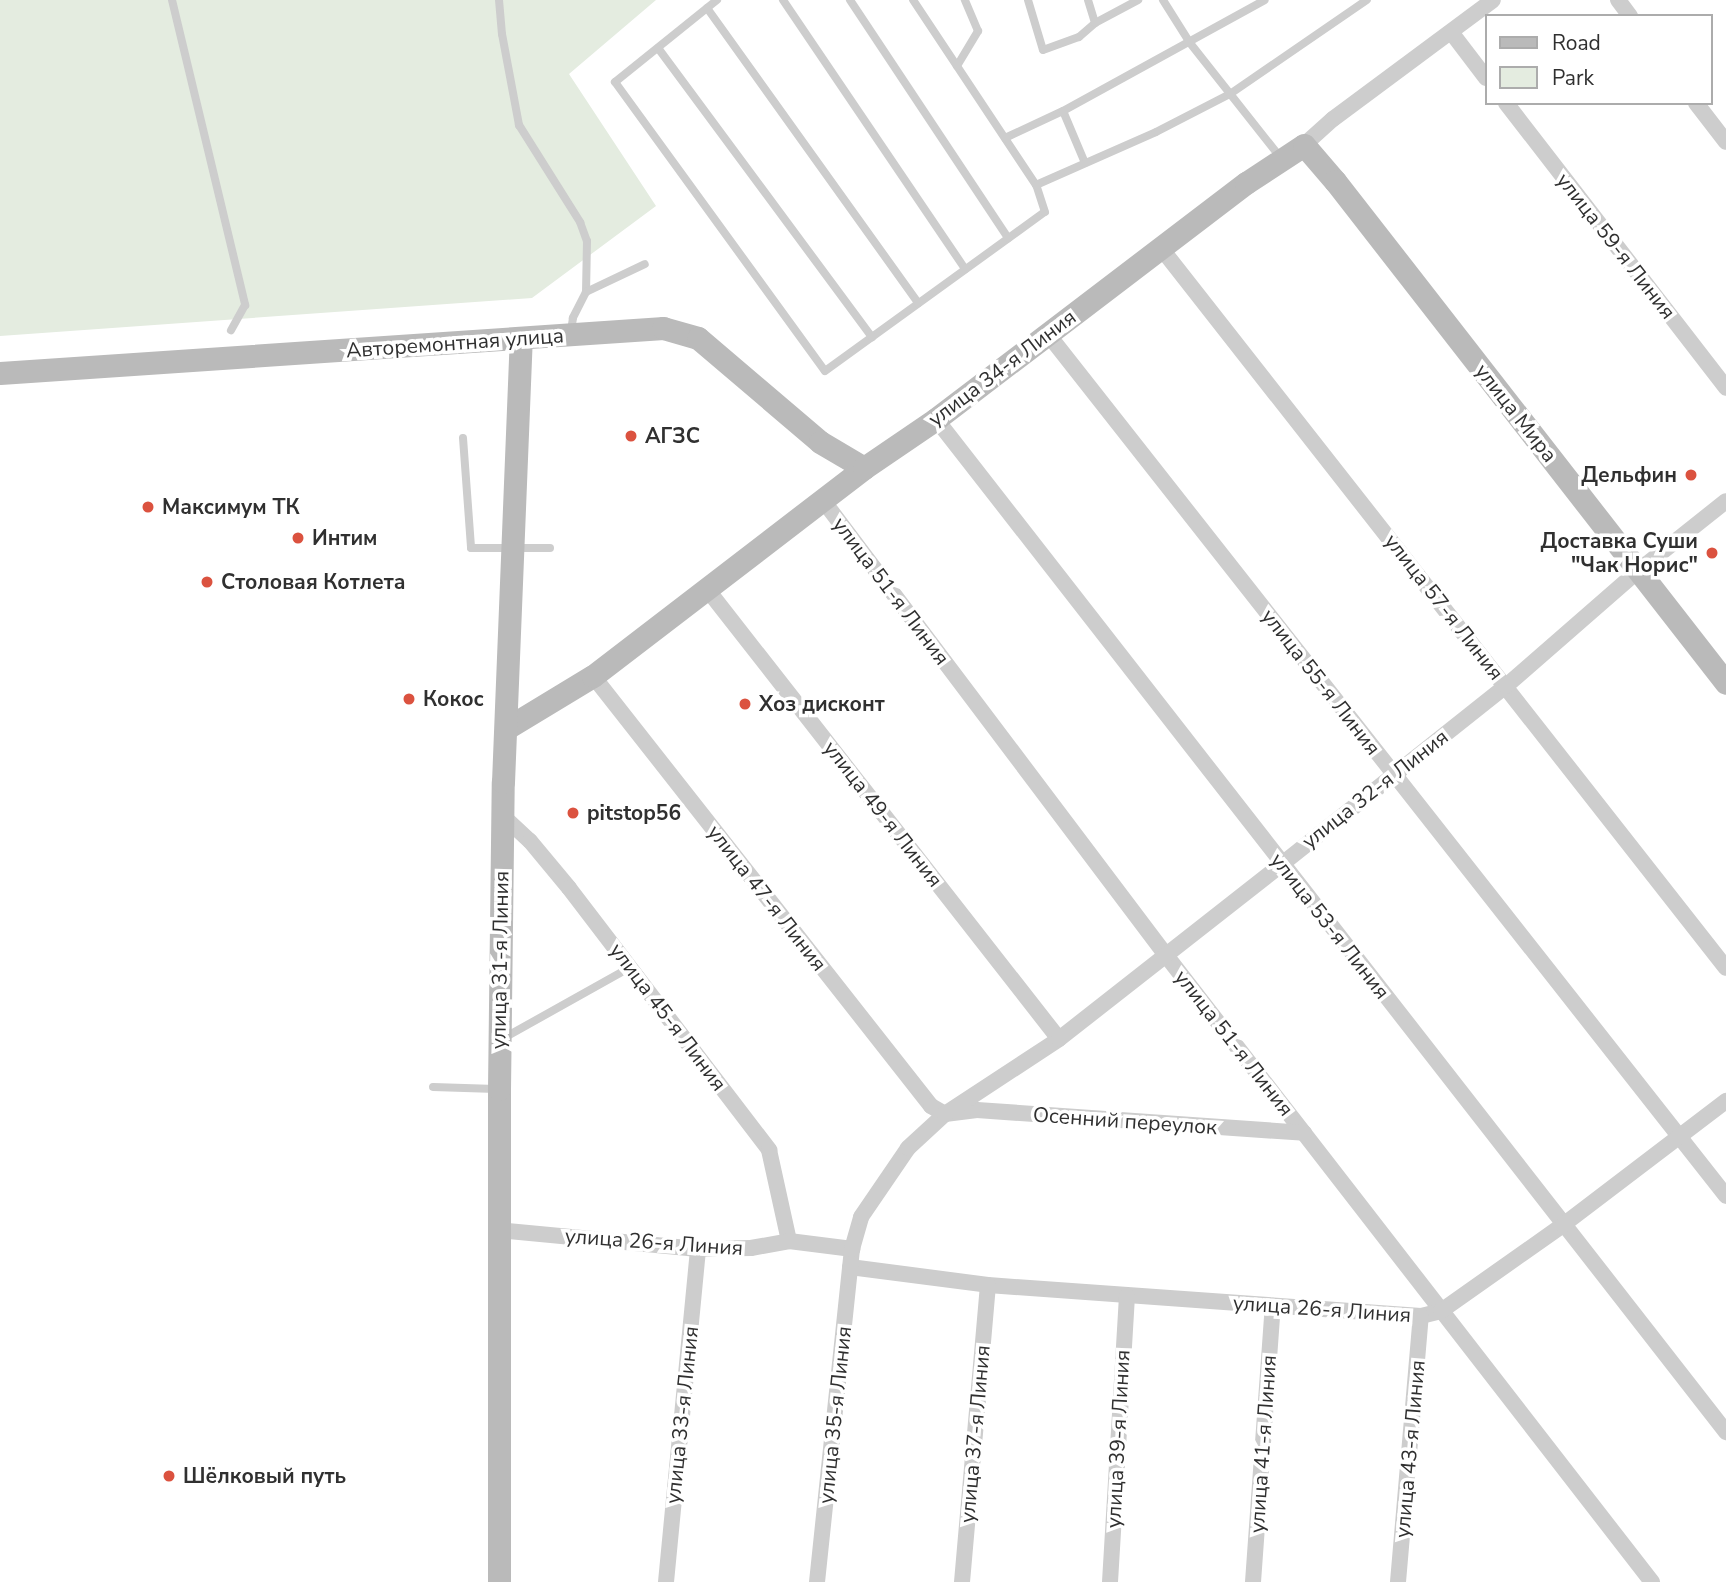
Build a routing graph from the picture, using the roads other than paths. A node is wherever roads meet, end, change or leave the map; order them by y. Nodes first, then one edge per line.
1 (172, 0) edge
2 (499, 0) edge
3 (717, 0) edge
4 (783, 0) edge
5 (850, 0) edge
6 (913, 0) edge
7 (965, 0) edge
8 (1028, 0) edge
9 (1088, 0) edge
10 (1138, 0) edge
11 (1163, 0) edge
12 (1265, 0) edge
13 (1367, 0) edge
14 (1493, 0) edge
15 (706, 8) junction
16 (1095, 23) junction
17 (1451, 32) junction
18 (1191, 43) junction
19 (658, 48) junction
20 (957, 66) junction
21 (1484, 75) edge
22 (1230, 94) junction
23 (1508, 105) edge
24 (1698, 105) edge
25 (1063, 111) junction
26 (1006, 138) junction
27 (1726, 142) edge
28 (1304, 145) junction
29 (1282, 160) junction
30 (1085, 163) junction
31 (1036, 185) junction
32 (1008, 238) junction
33 (1161, 248) junction
34 (645, 264) dead end
35 (965, 269) junction
36 (586, 292) junction
37 (918, 303) junction
38 (231, 330) dead end
39 (1047, 333) junction
40 (571, 335) junction
41 (872, 337) junction
42 (521, 339) junction
43 (0, 373) edge
44 (1726, 388) edge
45 (936, 419) junction
46 (463, 438) dead end
47 (864, 468) junction
48 (822, 499) junction
49 (1726, 501) edge
50 (550, 548) dead end
51 (513, 549) junction
52 (1638, 571) junction
53 (707, 589) junction
54 (593, 676) junction
55 (1726, 683) edge
56 (1506, 686) junction
57 (507, 728) junction
58 (1393, 775) junction
59 (503, 816) junction
60 (1282, 864) junction
61 (1165, 954) junction
62 (631, 967) junction
63 (1726, 968) edge
64 (1059, 1039) junction
65 (499, 1040) junction
66 (433, 1087) dead end
67 (499, 1089) junction
68 (1726, 1101) edge
69 (945, 1114) junction
70 (1304, 1133) junction
71 (1681, 1137) junction
72 (1726, 1196) edge
73 (1563, 1225) junction
74 (498, 1230) junction
75 (789, 1241) junction
76 (698, 1249) junction
77 (852, 1249) junction
78 (850, 1267) junction
79 (988, 1285) junction
80 (1127, 1296) junction
81 (1273, 1306) junction
82 (1441, 1311) junction
83 (1421, 1316) junction
84 (1726, 1432) edge
85 (499, 1582) edge
86 (666, 1582) edge
87 (817, 1582) edge
88 (962, 1582) edge
89 (1110, 1582) edge
90 (1253, 1582) edge
91 (1398, 1582) edge
92 (1652, 1582) edge

1 - 38 lane
2 - 36 lane
3 - 15 lane
4 - 35 lane
5 - 32 lane
6 - 20 lane
7 - 20 lane
8 - 16 lane
9 - 16 lane
10 - 16 lane
11 - 18 lane
12 - 18 lane
13 - 22 lane
14 - 17 street, улица 34-я Линия
15 - 19 lane
15 - 37 lane
17 - 21 street
17 - 28 street, улица 34-я Линия
18 - 22 lane
18 - 25 lane
19 - 41 lane
19 - 41 lane
20 - 26 lane
22 - 29 lane
22 - 30 lane
23 - 44 street, улица 59-я Линия
24 - 27 street
25 - 26 lane
25 - 30 lane
26 - 31 lane
28 - 29 main road, улица 34-я Линия
28 - 52 main road, улица Мира
29 - 33 main road, улица 34-я Линия
30 - 31 lane
31 - 32 lane
32 - 35 lane
33 - 39 main road, улица 34-я Линия
33 - 56 street, улица 57-я Линия
34 - 36 lane
35 - 37 lane
36 - 40 lane
37 - 41 lane
39 - 45 main road, улица 34-я Линия
39 - 58 street, улица 55-я Линия
40 - 42 main road, Авторемонтная улица
40 - 47 main road, Авторемонтная улица
42 - 43 main road, Авторемонтная улица
42 - 51 main road, улица 31-я Линия
45 - 47 main road, улица 34-я Линия
45 - 60 street, улица 53-я Линия
46 - 51 lane
47 - 48 main road, улица 34-я Линия
48 - 53 main road, улица 34-я Линия
48 - 61 street, улица 51-я Линия
49 - 52 street, улица 32-я Линия
50 - 51 lane
51 - 57 main road, улица 31-я Линия
52 - 55 main road, улица Мира
52 - 56 street, улица 32-я Линия
53 - 54 main road, улица 34-я Линия
53 - 64 street, улица 49-я Линия
54 - 57 main road, улица 34-я Линия
54 - 69 street, улица 47-я Линия
56 - 58 street, улица 32-я Линия
56 - 63 street, улица 57-я Линия
57 - 59 main road, улица 31-я Линия
58 - 60 street, улица 32-я Линия
58 - 71 street, улица 55-я Линия
59 - 62 street, улица 45-я Линия
59 - 65 main road, улица 31-я Линия
60 - 61 street, улица 32-я Линия
60 - 73 street, улица 53-я Линия
61 - 64 street, улица 32-я Линия
61 - 70 street, улица 51-я Линия
62 - 65 lane
62 - 75 street, улица 45-я Линия
64 - 69 street, улица 32-я Линия
65 - 67 main road, улица 31-я Линия
66 - 67 lane
67 - 74 main road, улица 31-я Линия
68 - 71 street, улица 26-я Линия
69 - 70 street, Осенний переулок
69 - 77 street, улица 32-я Линия
70 - 82 street, улица 51-я Линия
71 - 72 street, улица 55-я Линия
71 - 73 street, улица 26-я Линия
73 - 82 street, улица 26-я Линия
73 - 84 street, улица 53-я Линия
74 - 76 street, улица 26-я Линия
74 - 85 main road, улица 31-я Линия
75 - 76 street, улица 26-я Линия
75 - 77 street, улица 26-я Линия
76 - 86 street, улица 33-я Линия
77 - 78 street, улица 35-я Линия
78 - 79 street, улица 26-я Линия
78 - 87 street, улица 35-я Линия
79 - 80 street, улица 26-я Линия
79 - 88 street, улица 37-я Линия
80 - 81 street, улица 26-я Линия
80 - 89 street, улица 39-я Линия
81 - 83 street, улица 26-я Линия
81 - 90 street, улица 41-я Линия
82 - 83 street, улица 26-я Линия
82 - 92 street, улица 51-я Линия
83 - 91 street, улица 43-я Линия

